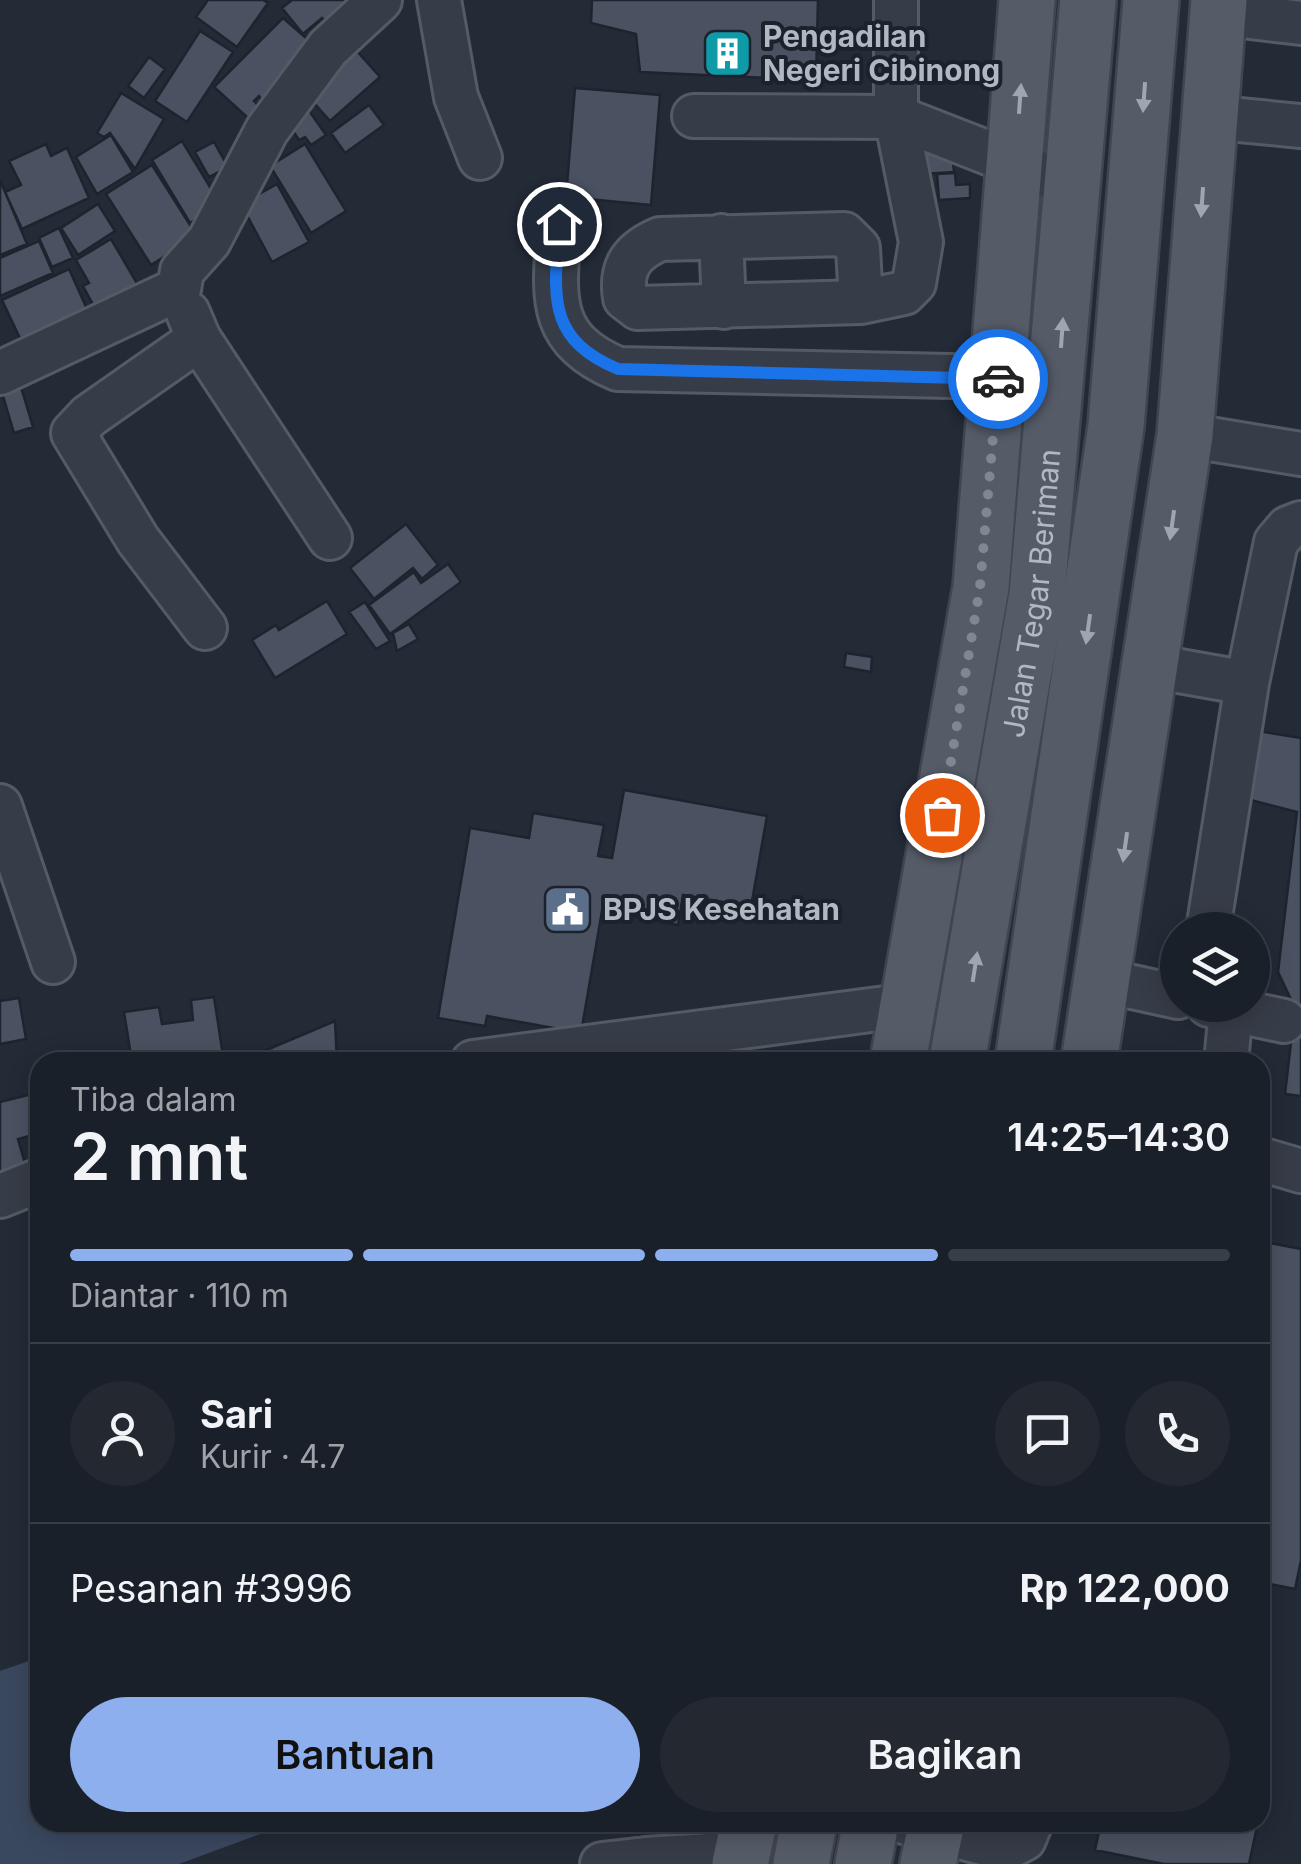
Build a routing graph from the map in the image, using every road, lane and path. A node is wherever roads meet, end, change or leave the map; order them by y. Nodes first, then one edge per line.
1 (380, 0) edge
2 (439, 0) edge
3 (896, 0) edge
4 (1027, 0) edge
5 (1088, 0) edge
6 (1151, 0) edge
7 (1218, 7) edge
8 (1301, 24) edge
9 (694, 116) dead end
10 (896, 116) junction
11 (1208, 117) junction
12 (1301, 126) edge
13 (480, 158) dead end
14 (1015, 166) junction
15 (1073, 186) junction
16 (1138, 194) junction
17 (559, 224) dead end
18 (720, 236) junction
19 (179, 290) junction
20 (861, 302) junction
21 (724, 306) junction
22 (199, 340) junction
23 (0, 374) edge
24 (998, 377) junction
25 (1185, 435) junction
26 (1301, 454) edge
27 (1301, 523) edge
28 (330, 538) dead end
29 (205, 628) dead end
30 (1151, 666) junction
31 (1248, 683) junction
32 (0, 806) edge
33 (15, 897) edge
34 (1211, 912) edge
35 (53, 962) dead end
36 (1105, 981) junction
37 (1160, 993) edge
38 (909, 1005) junction
39 (1270, 1019) edge
40 (1222, 1022) edge
41 (1284, 1022) dead end
42 (549, 1052) edge
43 (900, 1052) edge
44 (959, 1052) edge
45 (1024, 1052) edge
46 (1090, 1052) edge
47 (1225, 1052) edge
48 (1270, 1162) edge
49 (1301, 1172) edge
50 (30, 1184) edge
51 (0, 1196) edge
52 (807, 1832) edge
53 (869, 1832) edge
54 (1027, 1832) edge
55 (926, 1835) edge
56 (744, 1846) edge
57 (645, 1861) edge
58 (602, 1864) edge
59 (801, 1864) edge
60 (863, 1864) edge

1 - 19 street
2 - 13 street
3 - 10 street
14 -> 4 main road, Jalan Tegar Beriman
5 - 15 main road, Jalan Tegar Beriman
6 -> 16 main road, Jalan Tegar Beriman
7 - 8 street
7 - 11 main road
9 - 10 street
10 - 14 street
10 - 20 street
11 - 12 street
11 - 16 main road
11 -> 25 main road
14 - 15 street
14 - 24 main road, Jalan Tegar Beriman
44 -> 15 main road, Jalan Tegar Beriman
16 -> 45 main road, Jalan Tegar Beriman
17 - 24 street
18 - 20 street
18 - 21 street
18 - 21 street
19 - 22 street
19 - 23 street
20 - 21 street
22 - 28 street
22 - 29 street
24 - 38 main road, Jalan Tegar Beriman
25 - 26 street
25 -> 30 main road
27 - 31 street
30 - 31 street
30 -> 36 main road
31 - 34 street
32 - 33 street
33 - 35 street
36 - 37 street
36 - 46 main road
38 - 42 street
38 - 43 main road, Jalan Tegar Beriman
39 - 41 street
40 - 47 street
48 - 49 street
50 - 51 street
52 - 59 main road
53 - 60 main road
54 - 55 street
56 - 57 street
57 - 58 street

